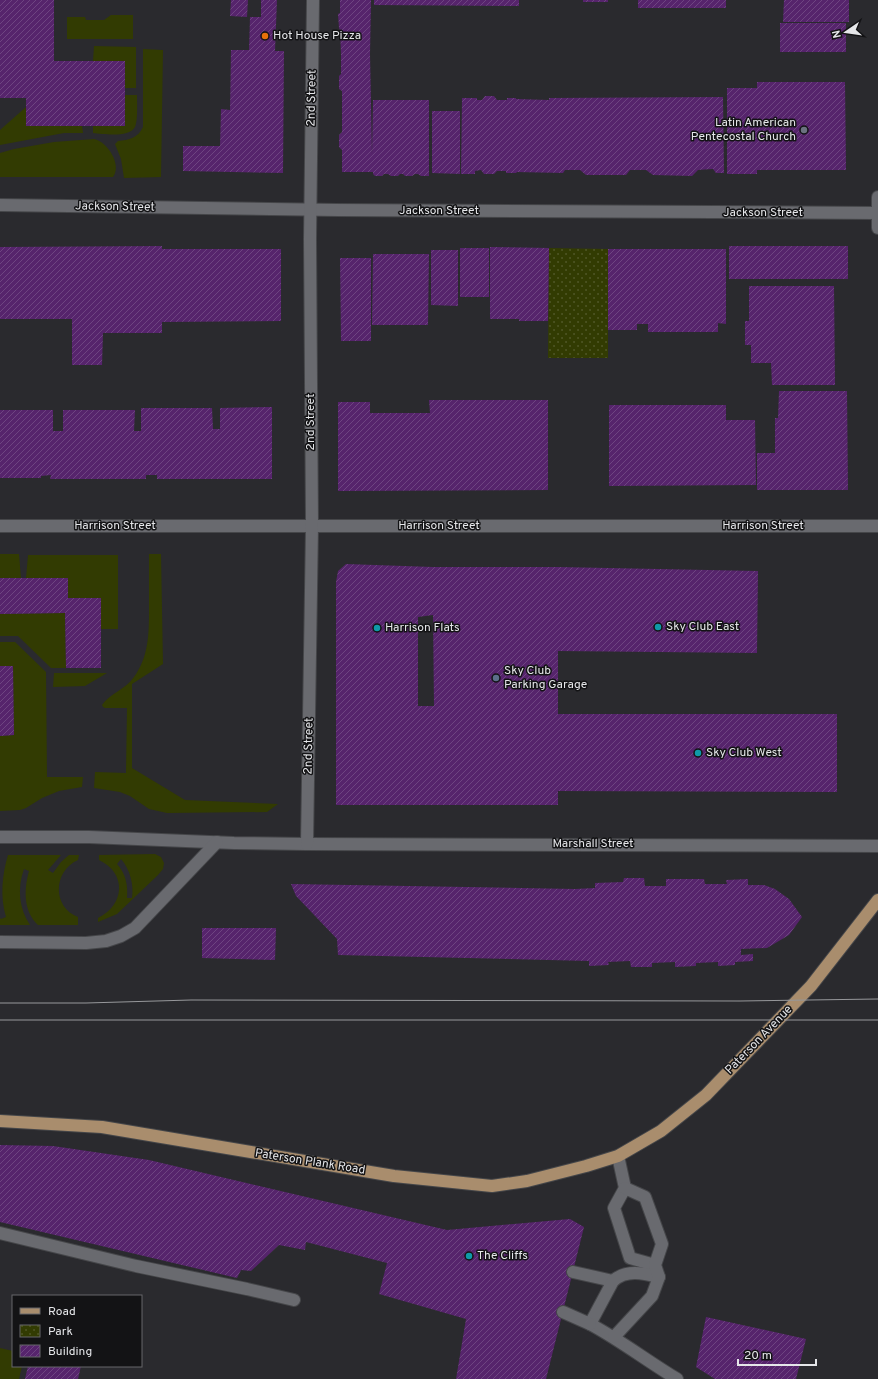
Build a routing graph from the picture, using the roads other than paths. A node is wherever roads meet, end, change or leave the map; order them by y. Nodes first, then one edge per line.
1 (313, 0) edge
2 (878, 197) edge
3 (0, 206) edge
4 (311, 210) junction
5 (878, 213) edge
6 (878, 228) edge
7 (0, 526) edge
8 (312, 526) junction
9 (878, 526) edge
10 (0, 837) edge
11 (218, 842) junction
12 (307, 844) junction
13 (878, 846) edge
14 (878, 900) edge
15 (0, 942) edge
16 (0, 1121) edge
17 (618, 1156) junction
18 (625, 1188) junction
19 (0, 1233) edge
20 (657, 1271) junction
21 (573, 1272) dead end
22 (613, 1281) junction
23 (294, 1300) dead end
24 (563, 1312) dead end
25 (590, 1324) junction
26 (614, 1337) junction
27 (676, 1379) edge

1 - 4 street, 2nd Street
2 - 5 street
3 - 4 street, Jackson Street
4 - 5 street, Jackson Street
4 - 8 street, 2nd Street
5 - 6 street
7 - 8 street, Harrison Street
8 - 9 street, Harrison Street
8 - 12 street, 2nd Street
10 - 11 street, Marshall Street
11 - 12 street, Marshall Street
11 - 15 street
12 - 13 street, Marshall Street
14 - 17 main road, Paterson Avenue
16 - 17 main road, Paterson Plank Road
17 - 18 street
18 - 20 street
18 - 20 street
19 - 23 street
20 - 22 street
20 - 26 street
21 - 22 street
22 - 25 street
24 - 25 street
25 - 26 street
26 - 27 street

